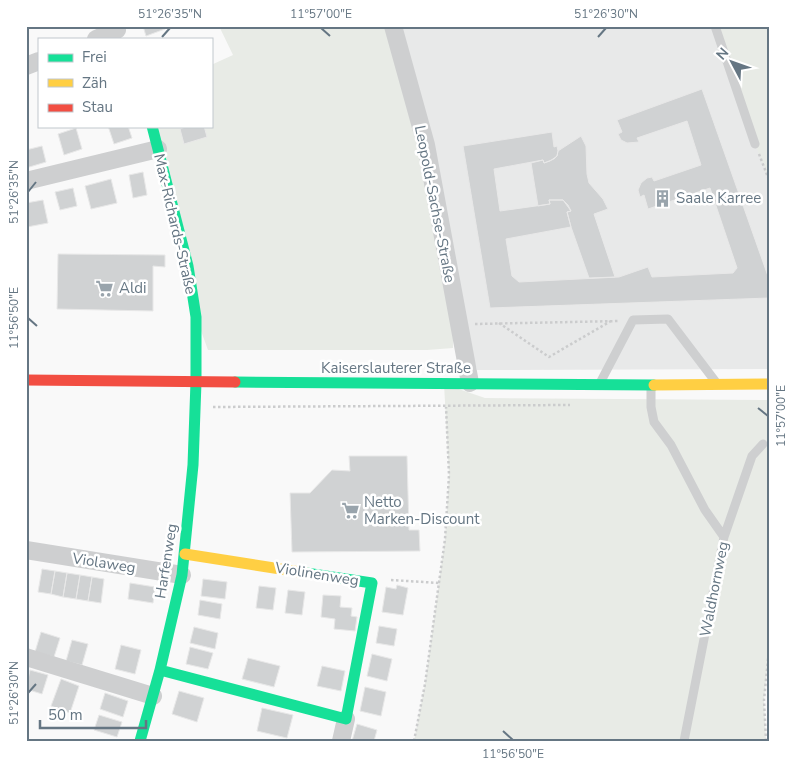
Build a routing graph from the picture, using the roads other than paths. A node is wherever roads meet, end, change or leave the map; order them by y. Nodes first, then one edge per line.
1 (393, 26) edge
2 (715, 26) edge
3 (118, 32) edge
4 (99, 38) edge
5 (38, 61) edge
6 (26, 66) edge
7 (153, 128) edge
8 (755, 144) road end
9 (158, 149) junction
10 (26, 181) edge
11 (26, 380) edge
12 (196, 382) junction
13 (470, 384) junction
14 (599, 385) junction
15 (651, 385) junction
16 (718, 385) junction
17 (768, 385) edge
18 (764, 444) dead end
19 (724, 537) junction
20 (26, 550) edge
21 (185, 554) junction
22 (182, 575) junction
23 (26, 658) edge
24 (160, 670) junction
25 (153, 696) junction
26 (346, 719) junction
27 (140, 741) edge
28 (341, 741) edge
29 (684, 741) edge

1 - 13 street, Leopold-Sachse-Straße
2 - 8 lane
3 - 4 street
5 - 6 street
7 - 9 street, Max-Richards-Straße
9 - 10 street
9 - 12 street, Max-Richards-Straße
11 - 12 street, Kaiserslauterer Straße
12 - 13 street, Kaiserslauterer Straße
12 - 21 street, Harfenweg
13 - 14 street, Kaiserslauterer Straße
14 - 15 street, Kaiserslauterer Straße
14 - 16 lane
15 - 16 street, Kaiserslauterer Straße
15 - 19 lane
16 - 17 street, Kaiserslauterer Straße
18 - 19 lane, Waldhornweg
19 - 29 lane, Waldhornweg
20 - 22 street, Violaweg
21 - 22 street, Harfenweg
21 - 26 street, Violinenweg
22 - 24 street, Harfenweg
23 - 25 street
24 - 25 street, Harfenweg
24 - 26 street
25 - 27 street, Harfenweg
26 - 28 street, Violinenweg

